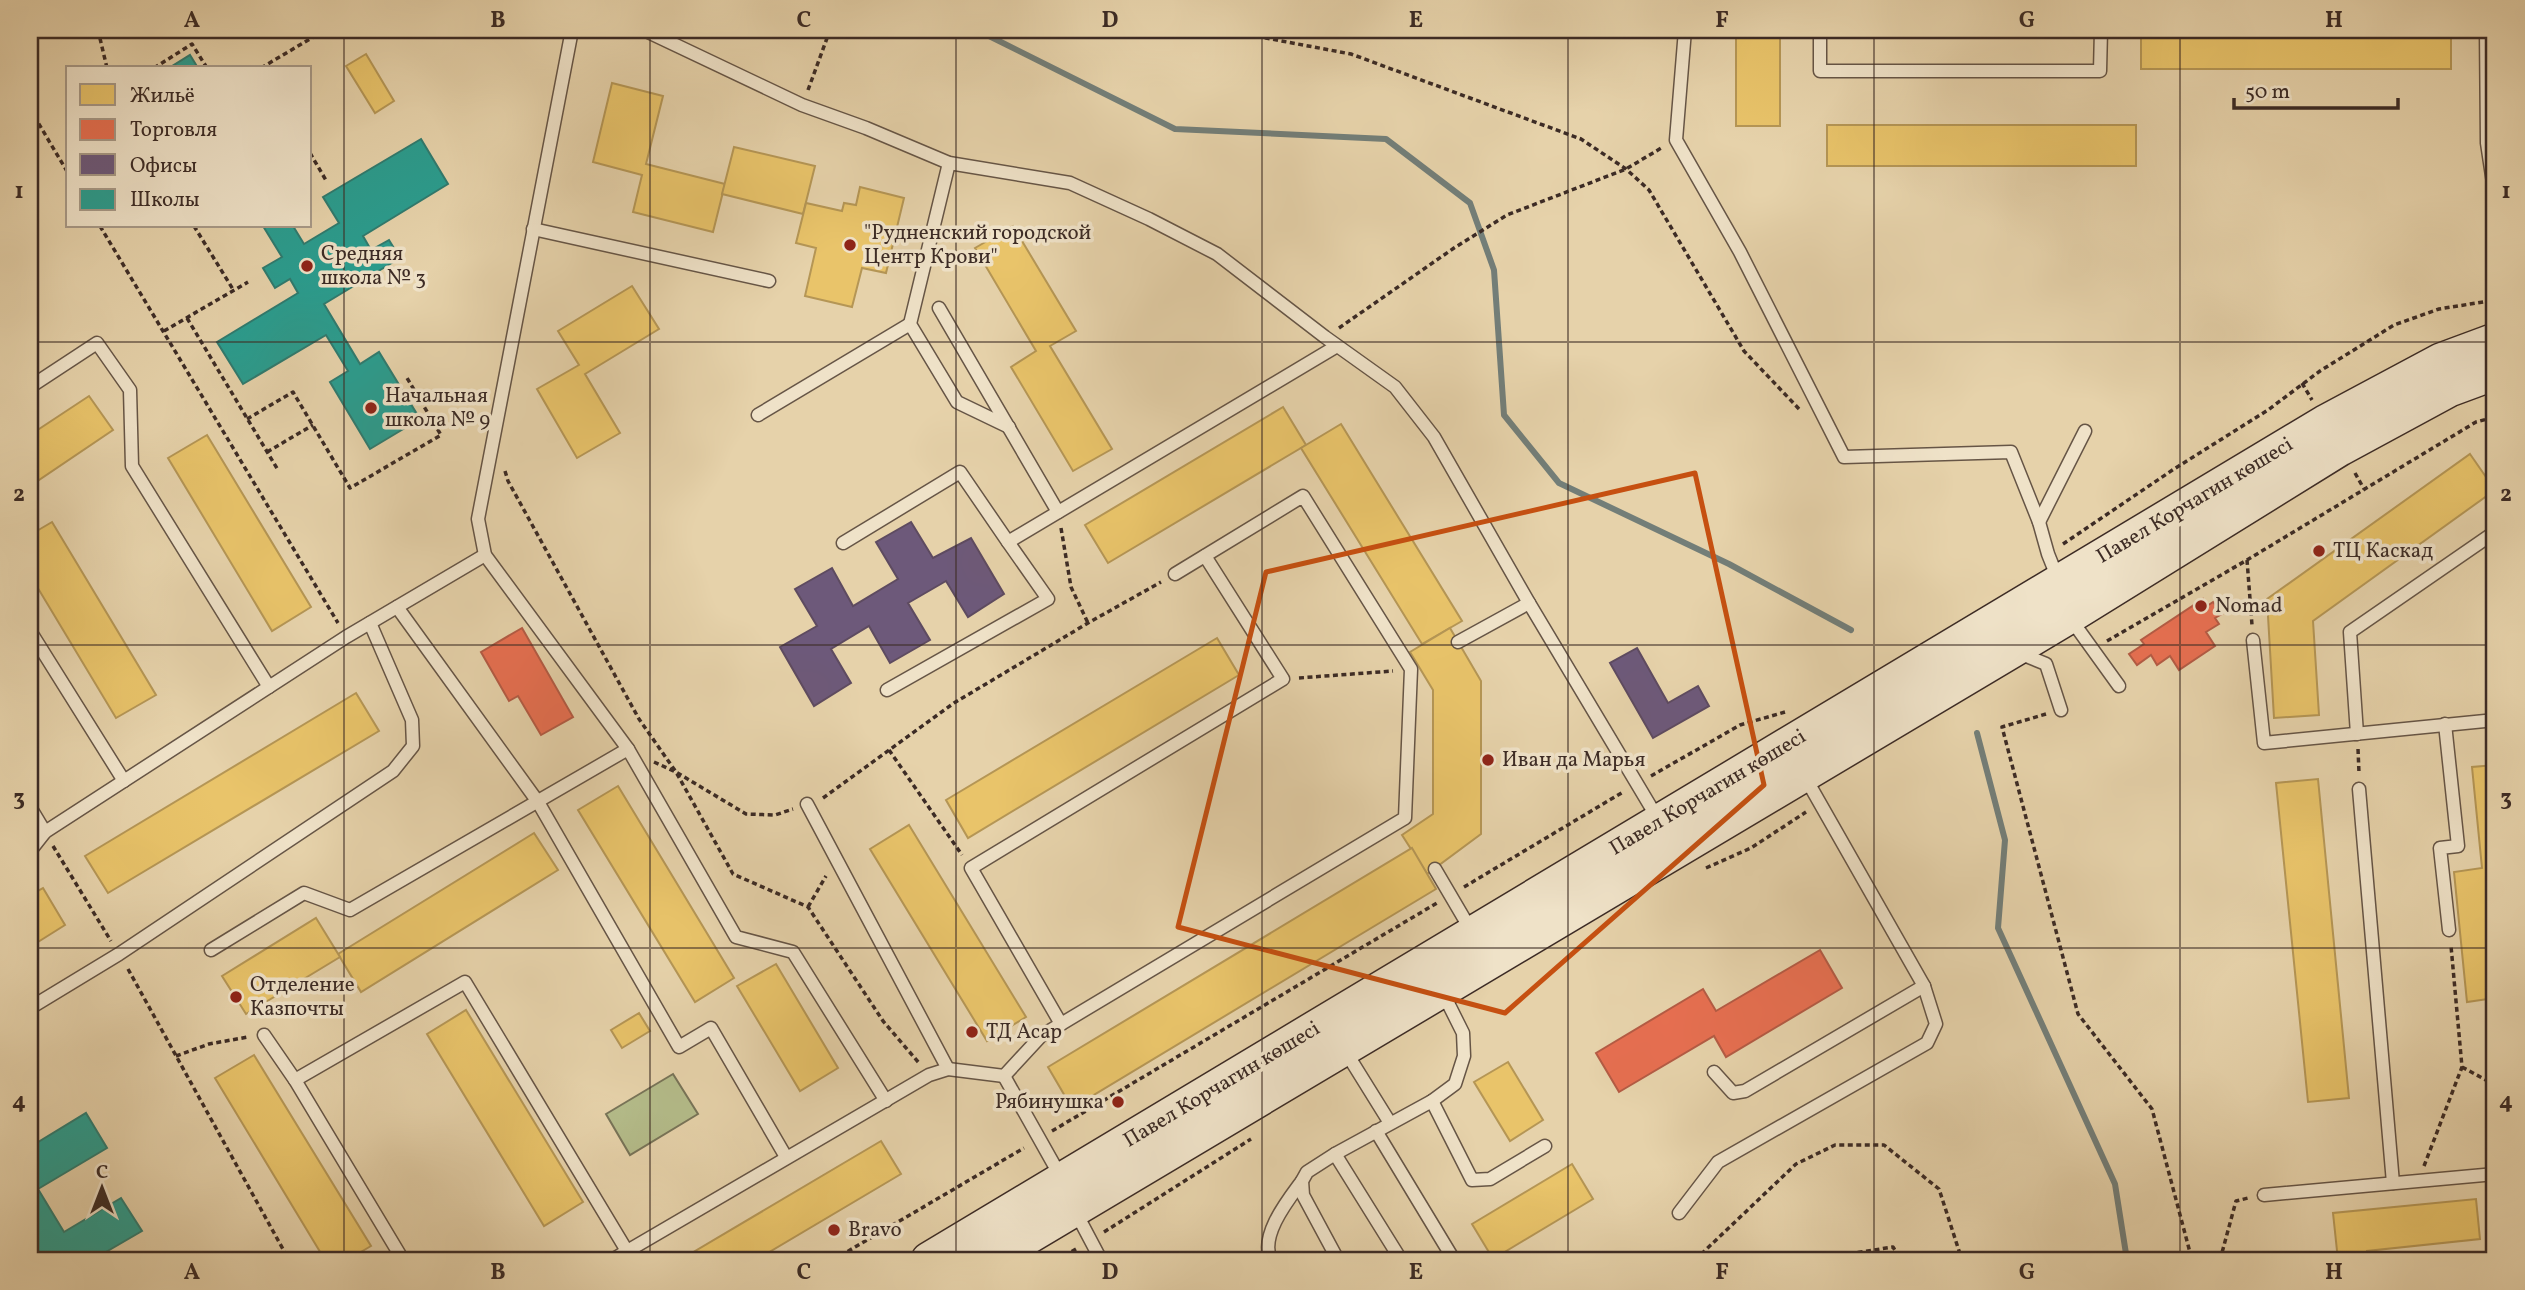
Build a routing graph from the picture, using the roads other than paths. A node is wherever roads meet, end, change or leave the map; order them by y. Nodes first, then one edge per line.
1 (572, 30) edge
2 (644, 30) edge
3 (1685, 30) edge
4 (1820, 30) edge
5 (2101, 30) edge
6 (2486, 30) edge
7 (949, 163) junction
8 (2495, 196) edge
9 (533, 229) junction
10 (769, 281) dead end
11 (939, 308) dead end
12 (910, 324) junction
13 (2495, 341) edge
14 (1337, 346) junction
15 (2495, 372) edge
16 (30, 387) edge
17 (758, 415) dead end
18 (1009, 428) junction
19 (2085, 431) dead end
20 (1058, 512) junction
21 (2039, 522) junction
22 (2495, 533) edge
23 (1008, 542) junction
24 (843, 543) dead end
25 (485, 555) junction
26 (1205, 556) junction
27 (1175, 574) road end
28 (2058, 591) junction
29 (1529, 603) junction
30 (397, 607) junction
31 (370, 623) junction
32 (30, 631) edge
33 (2002, 636) junction
34 (2253, 640) road end
35 (1458, 642) dead end
36 (2119, 686) dead end
37 (270, 687) junction
38 (887, 690) dead end
39 (2061, 709) road end
40 (2495, 720) edge
41 (2445, 724) junction
42 (2357, 734) junction
43 (628, 749) junction
44 (124, 781) junction
45 (1812, 788) junction
46 (2359, 789) road end
47 (538, 802) junction
48 (807, 804) road end
49 (30, 807) edge
50 (1660, 822) junction
51 (45, 832) junction
52 (30, 851) edge
53 (1435, 869) dead end
54 (2449, 930) road end
55 (1473, 934) junction
56 (211, 950) dead end
57 (1924, 986) junction
58 (1442, 989) junction
59 (30, 1008) edge
60 (1060, 1024) junction
61 (264, 1035) road end
62 (1343, 1048) junction
63 (1289, 1063) junction
64 (948, 1069) junction
65 (1714, 1072) dead end
66 (1004, 1076) junction
67 (295, 1080) junction
68 (886, 1101) junction
69 (1432, 1101) junction
70 (1390, 1123) junction
71 (1376, 1131) junction
72 (1545, 1146) dead end
73 (1335, 1154) junction
74 (786, 1157) junction
75 (2495, 1174) edge
76 (1302, 1181) junction
77 (2393, 1183) junction
78 (1068, 1195) junction
79 (2263, 1195) road end
80 (1679, 1213) dead end
81 (627, 1251) junction
82 (403, 1260) edge
83 (612, 1260) edge
84 (929, 1260) edge
85 (988, 1260) edge
86 (1101, 1260) edge
87 (1271, 1260) edge
88 (1338, 1260) edge
89 (1401, 1260) edge
90 (1454, 1260) edge

1 - 9 lane
2 - 7 lane
3 - 21 lane
4 - 5 lane
6 - 8 lane
7 - 12 lane
7 - 14 lane
9 - 10 lane
9 - 25 lane
11 - 18 lane
12 - 17 lane
12 - 18 lane
13 - 28 street, Павел Корчагин көшесі
14 - 20 lane
14 - 29 lane
15 - 28 street, Павел Корчагин көшесі
16 - 37 lane
18 - 20 lane
19 - 21 lane
20 - 23 lane
21 - 28 lane
22 - 42 lane
23 - 24 lane
23 - 38 lane
25 - 30 lane
25 - 43 lane
26 - 27 lane
26 - 60 lane
26 - 60 lane
28 - 33 street, Павел Корчагин көшесі
28 - 36 lane
29 - 35 lane
29 - 50 lane
30 - 31 lane
30 - 47 lane
31 - 37 lane
31 - 59 lane
32 - 44 lane
33 - 39 lane
33 - 45 street, Павел Корчагин көшесі
33 - 50 street, Павел Корчагин көшесі
34 - 42 lane
37 - 44 lane
40 - 41 lane
41 - 42 lane
41 - 54 lane
43 - 47 lane
43 - 68 lane
44 - 51 lane
45 - 57 lane
45 - 58 street, Павел Корчагин көшесі
46 - 77 lane
47 - 56 lane
47 - 74 lane
48 - 64 lane
49 - 51 lane
50 - 55 street, Павел Корчагин көшесі
51 - 52 lane
53 - 55 lane
55 - 63 street, Павел Корчагин көшесі
57 - 65 lane
57 - 80 lane
58 - 62 street, Павел Корчагин көшесі
58 - 69 lane
60 - 66 lane
61 - 67 lane
62 - 63 street, Павел Корчагин көшесі
62 - 70 lane
63 - 78 street, Павел Корчагин көшесі
64 - 66 lane
64 - 68 lane
66 - 78 lane
67 - 81 lane
67 - 82 lane
68 - 74 lane
69 - 70 lane
69 - 72 lane
70 - 71 lane
71 - 73 lane
71 - 90 lane
73 - 76 lane
73 - 89 lane
74 - 81 lane
75 - 77 lane
76 - 87 lane
76 - 88 lane
77 - 79 lane
78 - 84 street, Павел Корчагин көшесі
78 - 85 street, Павел Корчагин көшесі
78 - 86 lane
81 - 83 lane

